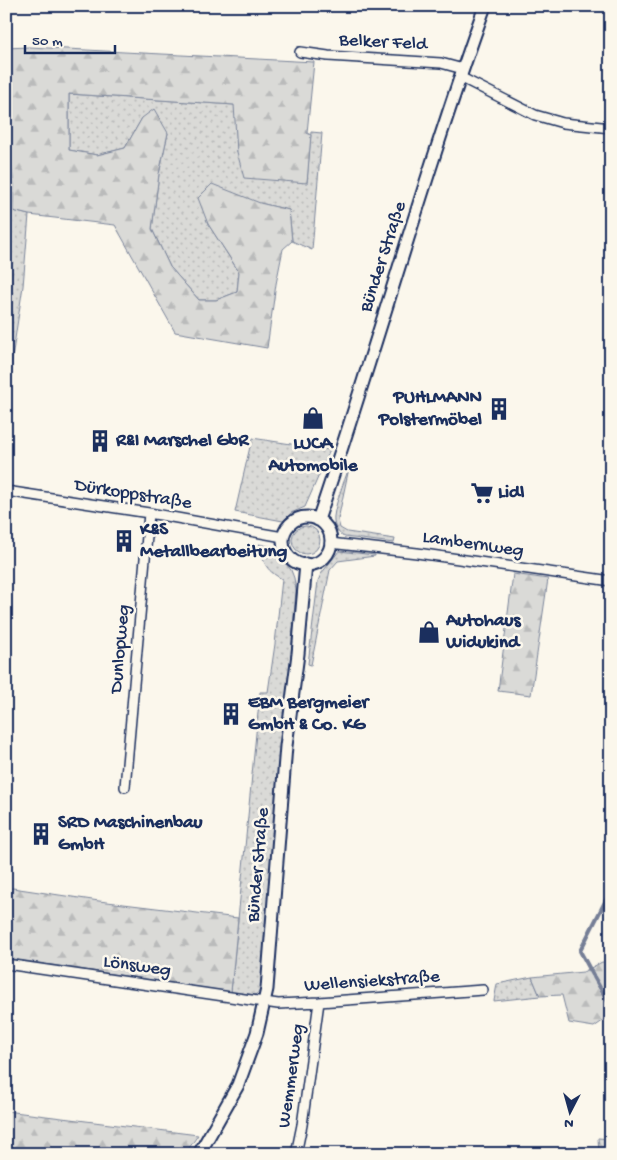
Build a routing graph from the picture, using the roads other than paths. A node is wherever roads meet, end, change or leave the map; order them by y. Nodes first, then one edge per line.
1 (485, 6) edge
2 (300, 52) dead end
3 (461, 73) junction
4 (611, 128) edge
5 (6, 492) edge
6 (149, 514) junction
7 (318, 520) junction
8 (283, 537) junction
9 (330, 543) junction
10 (306, 564) junction
11 (611, 581) edge
12 (125, 787) dead end
13 (6, 964) edge
14 (484, 990) dead end
15 (319, 1002) junction
16 (263, 1003) junction
17 (199, 1154) edge
18 (296, 1154) edge

1 - 3 street, Bünder Straße
2 - 3 street, Belker Feld
3 - 4 street, Belker Feld
3 - 7 street, Bünder Straße
5 - 6 street, Dürkoppstraße
6 - 8 street, Dürkoppstraße
6 - 12 street, Dunlopweg
7 - 8 street
7 - 9 street
8 - 10 street
9 - 10 street
9 - 11 street, Lambernweg
10 - 16 street, Bünder Straße
13 - 16 street, Lönsweg
14 - 15 street, Wellensiekstraße
15 - 16 street, Wellensiekstraße
15 - 18 street, Wemmerweg
16 - 17 street, Bünder Straße

